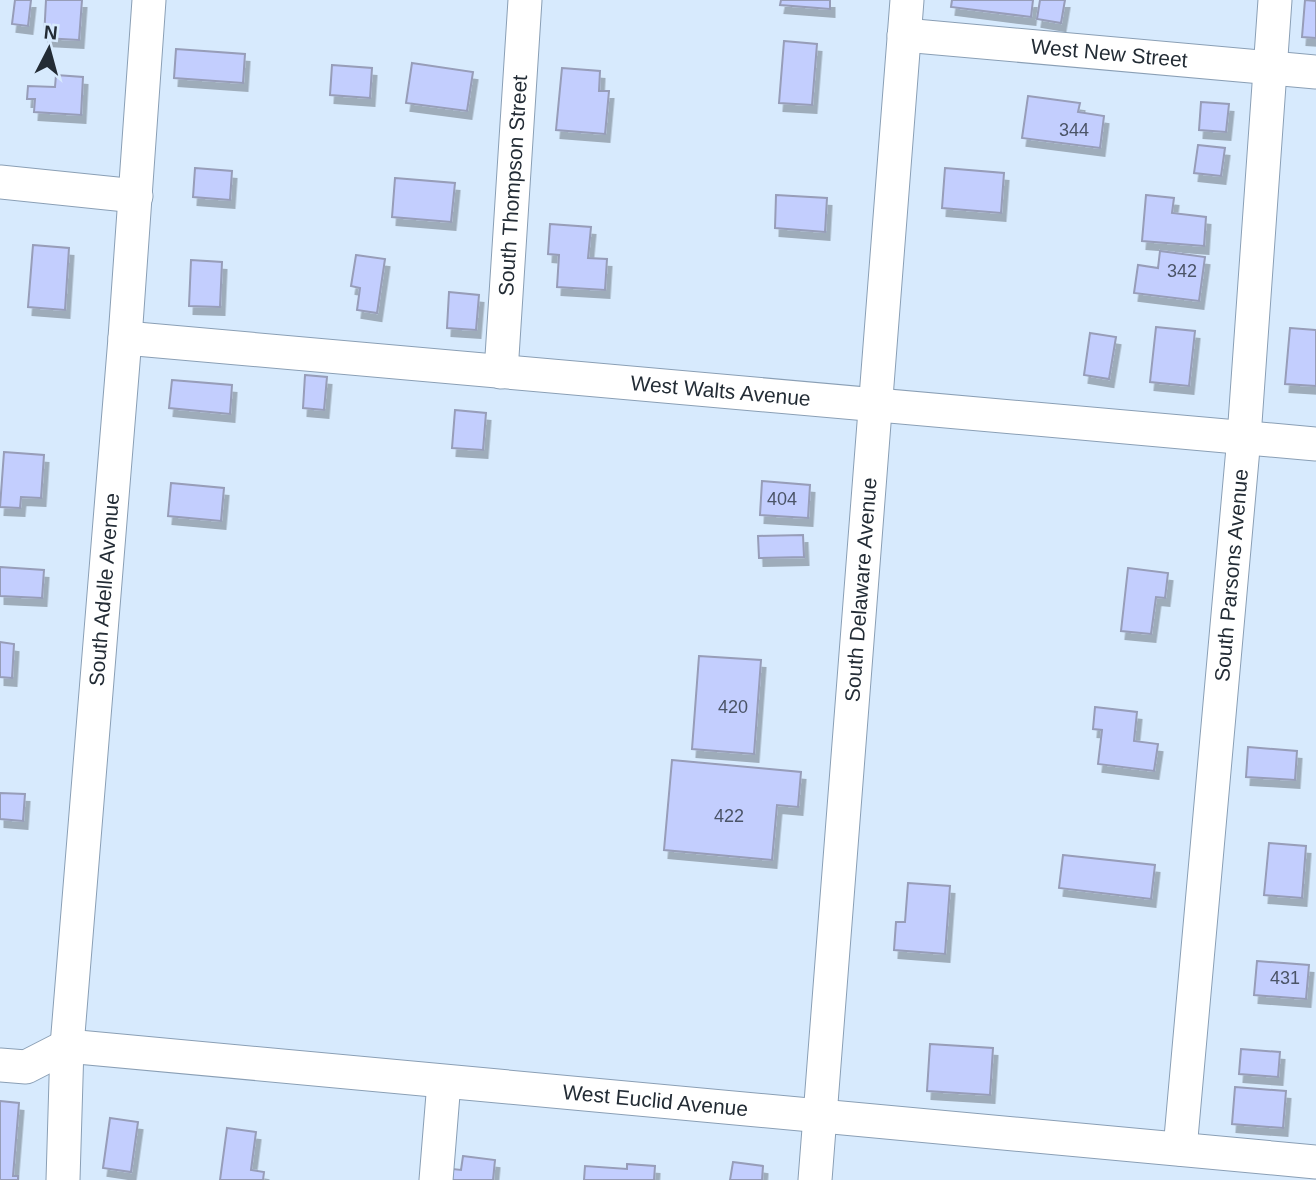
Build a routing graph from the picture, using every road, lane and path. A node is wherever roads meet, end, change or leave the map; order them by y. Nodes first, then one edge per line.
1 (149, 0) edge
2 (525, 0) edge
3 (907, 0) edge
4 (1275, 0) edge
5 (904, 34) junction
6 (1270, 68) junction
7 (1316, 72) edge
8 (0, 182) edge
9 (136, 196) junction
10 (125, 338) junction
11 (500, 372) junction
12 (877, 405) junction
13 (1244, 437) junction
14 (1316, 444) edge
15 (67, 1046) junction
16 (0, 1065) edge
17 (444, 1082) junction
18 (821, 1116) junction
19 (1180, 1149) junction
20 (1316, 1162) edge
21 (62, 1180) edge
22 (436, 1180) edge
23 (815, 1180) edge

1 - 9 street, South Adelle Avenue
2 - 11 street, South Thompson Street
3 - 5 street, South Delaware Avenue
4 - 6 street, South Parsons Avenue
5 - 6 street, West New Street
5 - 12 street, South Delaware Avenue
6 - 7 street, West New Street
6 - 13 street, South Parsons Avenue
8 - 9 street
9 - 10 street, South Adelle Avenue
10 - 11 street, West Walts Avenue
10 - 15 street, South Adelle Avenue
11 - 12 street, West Walts Avenue
12 - 13 street, West Walts Avenue
12 - 18 street, South Delaware Avenue
13 - 14 street, West Walts Avenue
13 - 19 street, South Parsons Avenue
15 - 16 street
15 - 17 street, West Euclid Avenue
15 - 21 street, South Adelle Avenue
17 - 18 street, West Euclid Avenue
17 - 22 street
18 - 19 street, West Euclid Avenue
18 - 23 street, South Delaware Avenue
19 - 20 street, West Euclid Avenue

